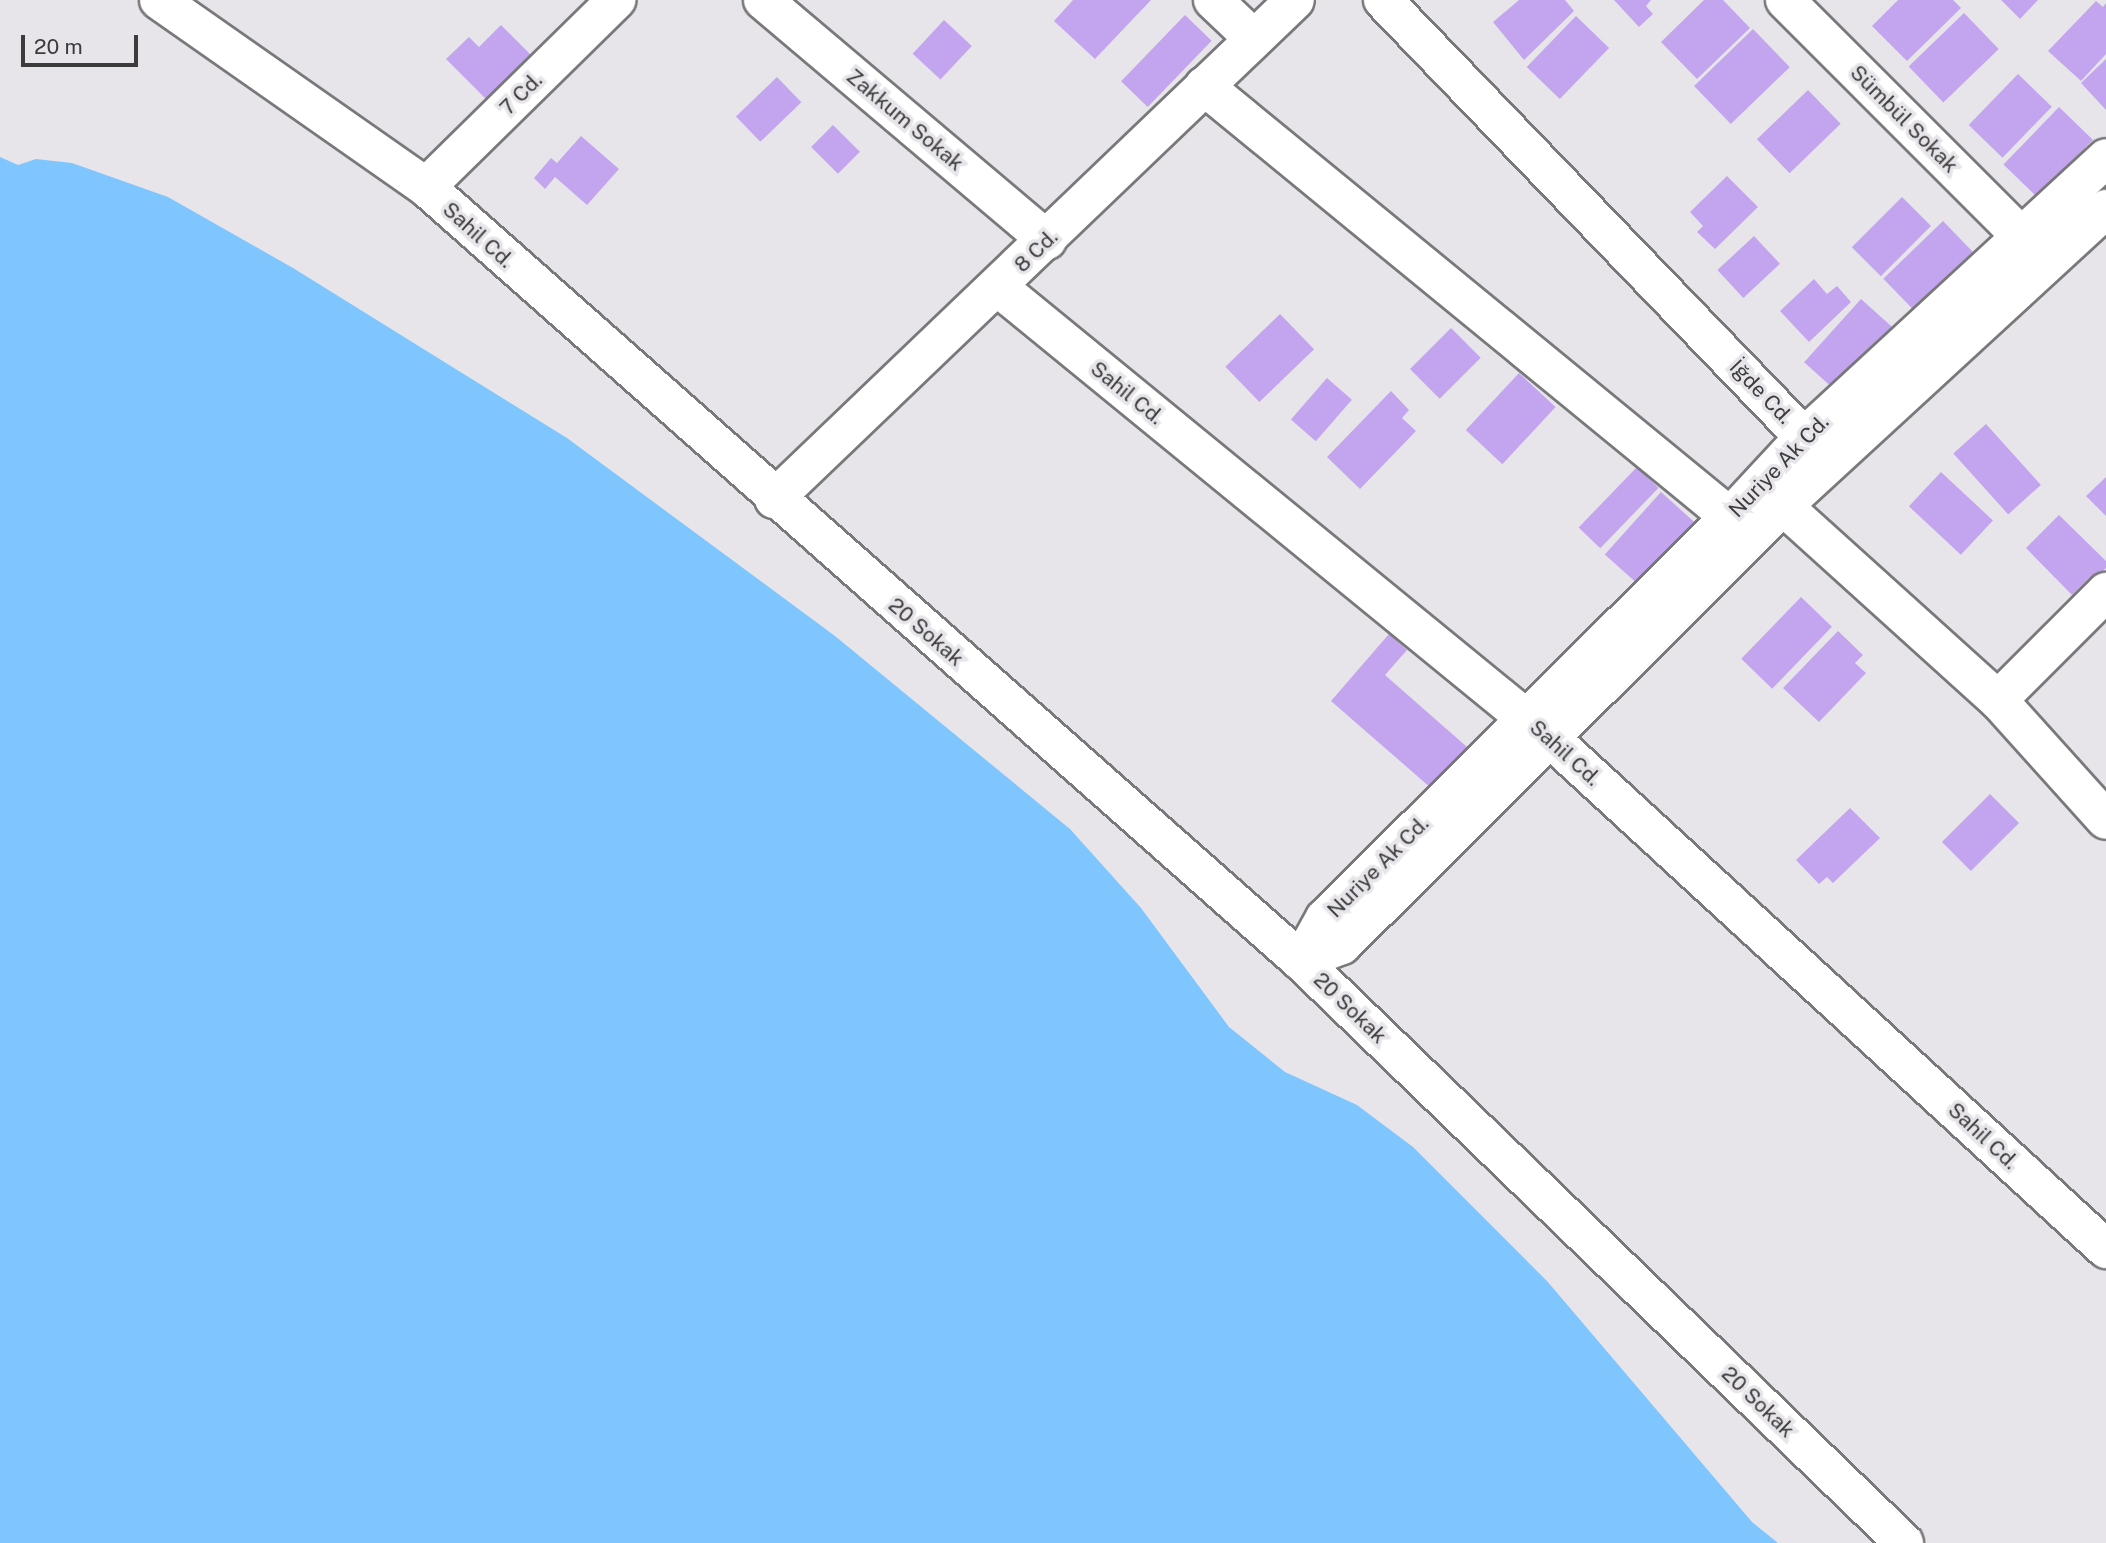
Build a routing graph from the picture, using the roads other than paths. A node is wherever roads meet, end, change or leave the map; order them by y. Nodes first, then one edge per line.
1 (159, 0) edge
2 (616, 0) edge
3 (763, 0) edge
4 (1213, 0) edge
5 (1295, 0) edge
6 (1383, 0) edge
7 (1785, 0) edge
8 (1252, 37) junction
9 (1204, 86) junction
10 (2106, 158) edge
11 (426, 187) junction
12 (2106, 209) edge
13 (2023, 238) junction
14 (1047, 240) junction
15 (998, 287) junction
16 (1804, 437) junction
17 (774, 499) junction
18 (1783, 506) junction
19 (1730, 517) junction
20 (2106, 592) edge
21 (1998, 700) junction
22 (1540, 729) junction
23 (2106, 820) edge
24 (1301, 961) junction
25 (2106, 1249) edge
26 (1904, 1543) edge

1 - 11 street, Sahil Cd.
2 - 11 street, 7 Cd.
3 - 14 street, Zakkum Sokak
4 - 8 street
5 - 8 street, 8 Cd.
6 - 16 street, İğde Cd.
7 - 13 street, Sümbül Sokak
8 - 9 street, 8 Cd.
9 - 14 street, 8 Cd.
9 - 19 street
10 - 13 street, Nuriye Ak Cd.
11 - 17 street, Sahil Cd.
12 - 18 street, Nuriye Ak Cd.
13 - 16 street, Nuriye Ak Cd.
14 - 15 street, 8 Cd.
15 - 17 street, 8 Cd.
15 - 22 street, Sahil Cd.
16 - 18 street, İğde Cd.
16 - 19 street, Nuriye Ak Cd.
17 - 24 street, 20 Sokak
18 - 19 street
18 - 21 street
18 - 22 street, Nuriye Ak Cd.
19 - 22 street, Nuriye Ak Cd.
20 - 21 street
21 - 23 street
22 - 24 street, Nuriye Ak Cd.
22 - 25 street, Sahil Cd.
24 - 26 street, 20 Sokak

